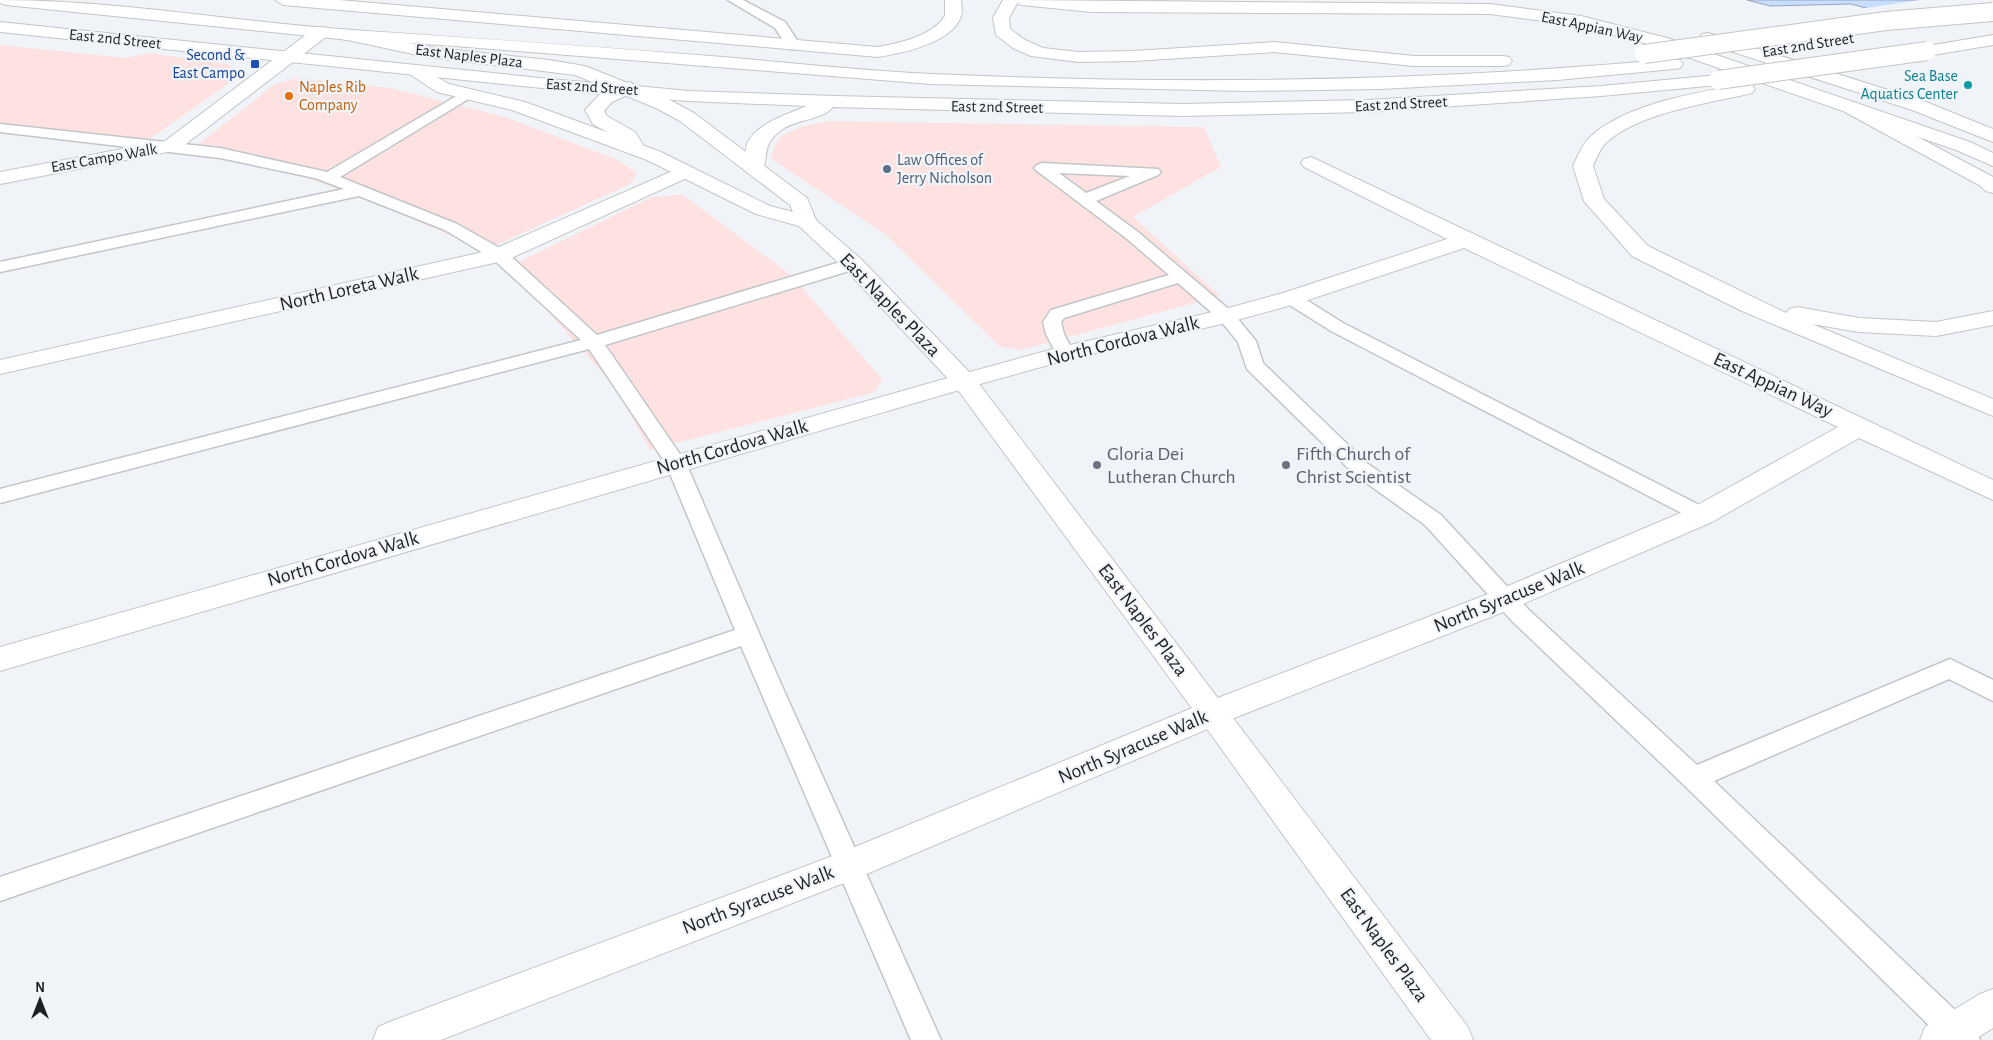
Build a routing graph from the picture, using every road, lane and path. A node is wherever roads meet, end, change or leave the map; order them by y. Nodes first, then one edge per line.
1 (6, 0) edge
2 (283, 0) edge
3 (734, 0) edge
4 (953, 0) edge
5 (1011, 0) edge
6 (1021, 0) edge
7 (1993, 13) edge
8 (0, 27) edge
9 (1681, 29) dead end
10 (321, 32) junction
11 (350, 35) junction
12 (1993, 40) edge
13 (794, 46) junction
14 (1927, 51) junction
15 (287, 58) junction
16 (414, 71) junction
17 (931, 79) junction
18 (622, 89) junction
19 (465, 95) junction
20 (835, 102) junction
21 (1852, 108) junction
22 (0, 128) edge
23 (1993, 136) edge
24 (171, 146) junction
25 (635, 148) junction
26 (1993, 160) edge
27 (1310, 163) dead end
28 (754, 168) junction
29 (684, 172) junction
30 (0, 178) edge
31 (328, 178) junction
32 (1993, 187) edge
33 (359, 192) junction
34 (1084, 200) junction
35 (806, 222) junction
36 (1465, 240) junction
37 (499, 255) junction
38 (852, 264) junction
39 (0, 267) edge
40 (1181, 277) junction
41 (1291, 298) junction
42 (1750, 306) junction
43 (1226, 316) junction
44 (1993, 318) edge
45 (594, 342) junction
46 (1066, 353) junction
47 (0, 367) edge
48 (964, 381) junction
49 (1993, 408) edge
50 (1860, 426) junction
51 (676, 463) junction
52 (1993, 491) edge
53 (0, 496) edge
54 (1702, 515) junction
55 (1506, 599) junction
56 (748, 635) junction
57 (0, 659) edge
58 (1993, 691) edge
59 (1213, 713) junction
60 (1694, 778) junction
61 (850, 865) junction
62 (0, 889) edge
63 (1993, 1007) edge
64 (1953, 1037) edge
65 (392, 1040) edge
66 (926, 1040) edge
67 (1454, 1040) edge

1 - 10 main road, East 2nd Street
2 - 13 main road
3 - 13 lane
4 - 13 main road
5 - 7 main road, bridge
6 - 21 main road, East Appian Way
7 - 17 main road, East 2nd Street, bridge
8 - 15 main road, East 2nd Street
9 - 23 main road
10 - 11 main road, East 2nd Street
10 - 15 main road, East Campo Walk
11 - 17 main road, East 2nd Street
11 - 18 main road, East Naples Plaza
12 - 14 main road, East 2nd Street
14 - 20 main road, East 2nd Street, bridge
14 - 42 main road, bridge
15 - 16 main road, East 2nd Street
15 - 24 main road, East Campo Walk
16 - 18 main road, East 2nd Street
16 - 19 main road, East Naples Plaza
17 - 18 main road
18 - 20 main road, East 2nd Street
18 - 25 main road
18 - 28 main road, East Naples Plaza
19 - 25 main road, East Naples Plaza
19 - 31 lane
20 - 28 main road
21 - 26 main road, East Appian Way
21 - 32 main road
22 - 24 lane
24 - 30 main road, East Campo Walk
24 - 31 lane
25 - 29 main road, East Naples Plaza
27 - 36 main road, East Appian Way
28 - 35 main road, East Naples Plaza
29 - 35 main road, East Naples Plaza
29 - 37 main road, North Loreta Walk
31 - 33 lane
33 - 37 lane
33 - 39 lane
34 - 34 lane
34 - 40 lane
35 - 38 main road, East Naples Plaza
36 - 41 main road, North Cordova Walk
36 - 50 main road, East Appian Way
37 - 45 lane
37 - 47 main road, North Loreta Walk
38 - 45 lane
38 - 48 main road, East Naples Plaza
40 - 43 lane
40 - 46 lane
41 - 43 main road, North Cordova Walk
41 - 54 lane
42 - 44 main road
42 - 49 main road
43 - 46 main road, North Cordova Walk
43 - 55 lane
45 - 51 lane
45 - 53 lane
46 - 48 main road, North Cordova Walk
48 - 51 main road, North Cordova Walk
48 - 59 main road, East Naples Plaza
50 - 52 main road, East Appian Way
50 - 54 main road, North Syracuse Walk
51 - 56 lane
51 - 57 main road, North Cordova Walk
54 - 55 main road, North Syracuse Walk
55 - 59 main road, North Syracuse Walk
55 - 60 lane
56 - 61 lane
56 - 62 lane
58 - 60 lane
59 - 61 main road, North Syracuse Walk
59 - 67 main road, East Naples Plaza
60 - 64 lane
61 - 65 main road, North Syracuse Walk
61 - 66 lane
63 - 64 main road

